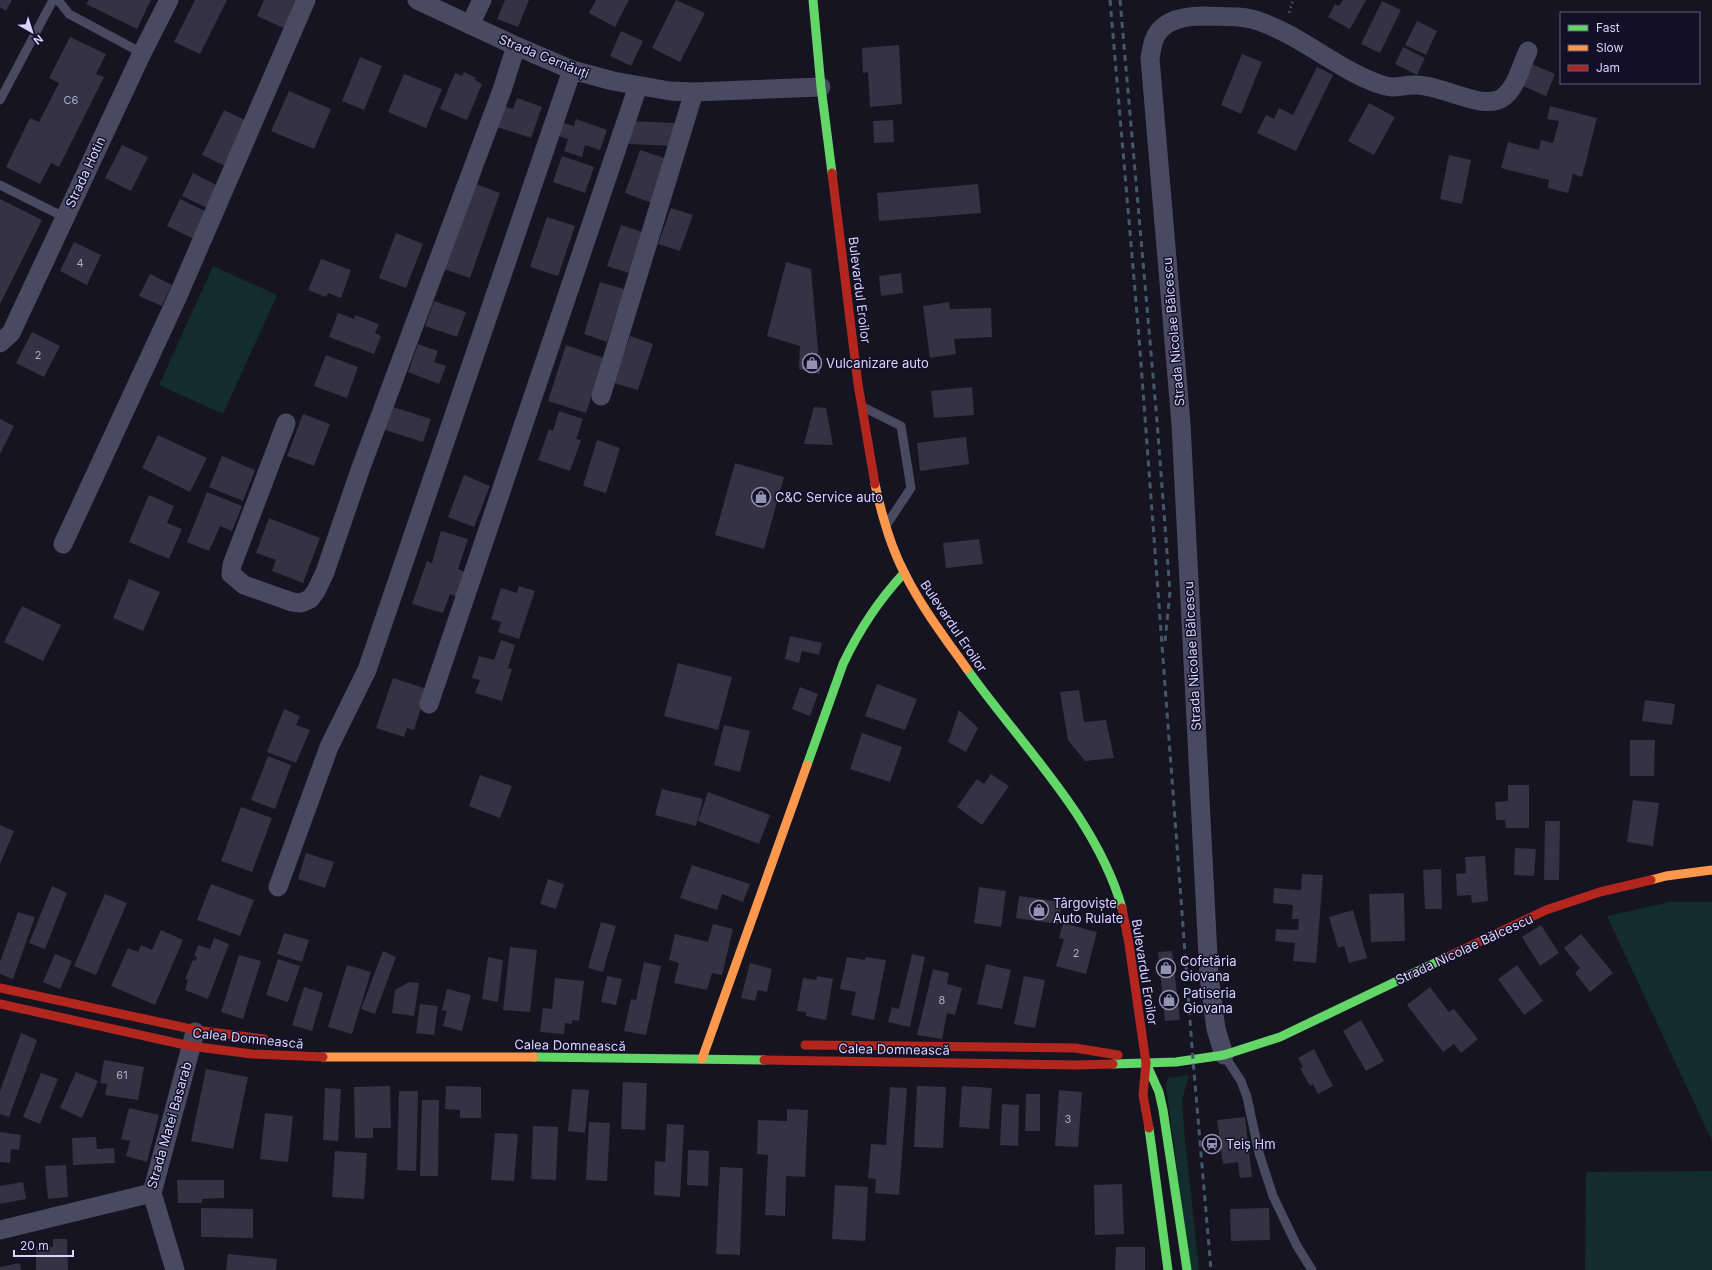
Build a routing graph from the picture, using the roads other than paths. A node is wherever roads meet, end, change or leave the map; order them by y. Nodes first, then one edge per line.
1 (53, 0) edge
2 (58, 0) edge
3 (169, 0) edge
4 (306, 0) edge
5 (417, 0) edge
6 (482, 0) edge
7 (813, 0) edge
8 (470, 25) junction
9 (516, 46) junction
10 (1528, 51) dead end
11 (142, 53) junction
12 (572, 70) junction
13 (638, 86) junction
14 (821, 87) junction
15 (694, 92) junction
16 (0, 100) edge
17 (0, 185) edge
18 (64, 217) junction
19 (0, 343) edge
20 (601, 396) dead end
21 (862, 406) junction
22 (286, 423) dead end
23 (886, 526) junction
24 (63, 544) dead end
25 (904, 573) junction
26 (429, 704) dead end
27 (1712, 870) edge
28 (278, 887) dead end
29 (0, 988) edge
30 (0, 1004) edge
31 (193, 1038) junction
32 (276, 1040) dead end
33 (794, 1045) dead end
34 (1224, 1055) junction
35 (702, 1059) junction
36 (1146, 1063) junction
37 (152, 1193) junction
38 (0, 1230) edge
39 (175, 1270) edge
40 (1168, 1270) edge
41 (1187, 1270) edge
42 (1312, 1270) edge

1 - 16 lane
2 - 11 lane
3 - 11 street, Strada Hotin
4 - 24 street
5 - 8 street, Strada Cernăuți
6 - 8 street
7 - 14 main road, Bulevardul Eroilor
8 - 9 street, Strada Cernăuți
9 - 12 street, Strada Cernăuți
9 - 22 street
10 - 34 street, Strada Nicolae Bălcescu
11 - 18 street, Strada Hotin
12 - 13 street, Strada Cernăuți
12 - 28 street
13 - 15 street, Strada Cernăuți
13 - 26 street
14 - 15 street, Strada Cernăuți
14 - 21 main road, Bulevardul Eroilor
15 - 20 street
17 - 18 lane
18 - 19 street, Strada Hotin
21 - 23 main road, Bulevardul Eroilor
21 - 23 lane
23 - 25 main road, Bulevardul Eroilor
25 - 35 main road
25 - 36 main road, Bulevardul Eroilor
27 - 34 main road, Strada Nicolae Bălcescu
29 - 31 main road, Calea Domnească
30 - 31 main road, Calea Domnească
31 - 32 main road, Calea Domnească
31 - 35 main road, Calea Domnească
31 - 37 street, Strada Matei Basarab
33 - 36 main road, Calea Domnească
34 - 36 main road, Strada Nicolae Bălcescu
34 - 42 lane
35 - 36 main road, Calea Domnească
36 - 40 main road, Bulevardul Eroilor
36 - 41 main road, Bulevardul Eroilor
37 - 38 street, Strada Matei Basarab
37 - 39 street

